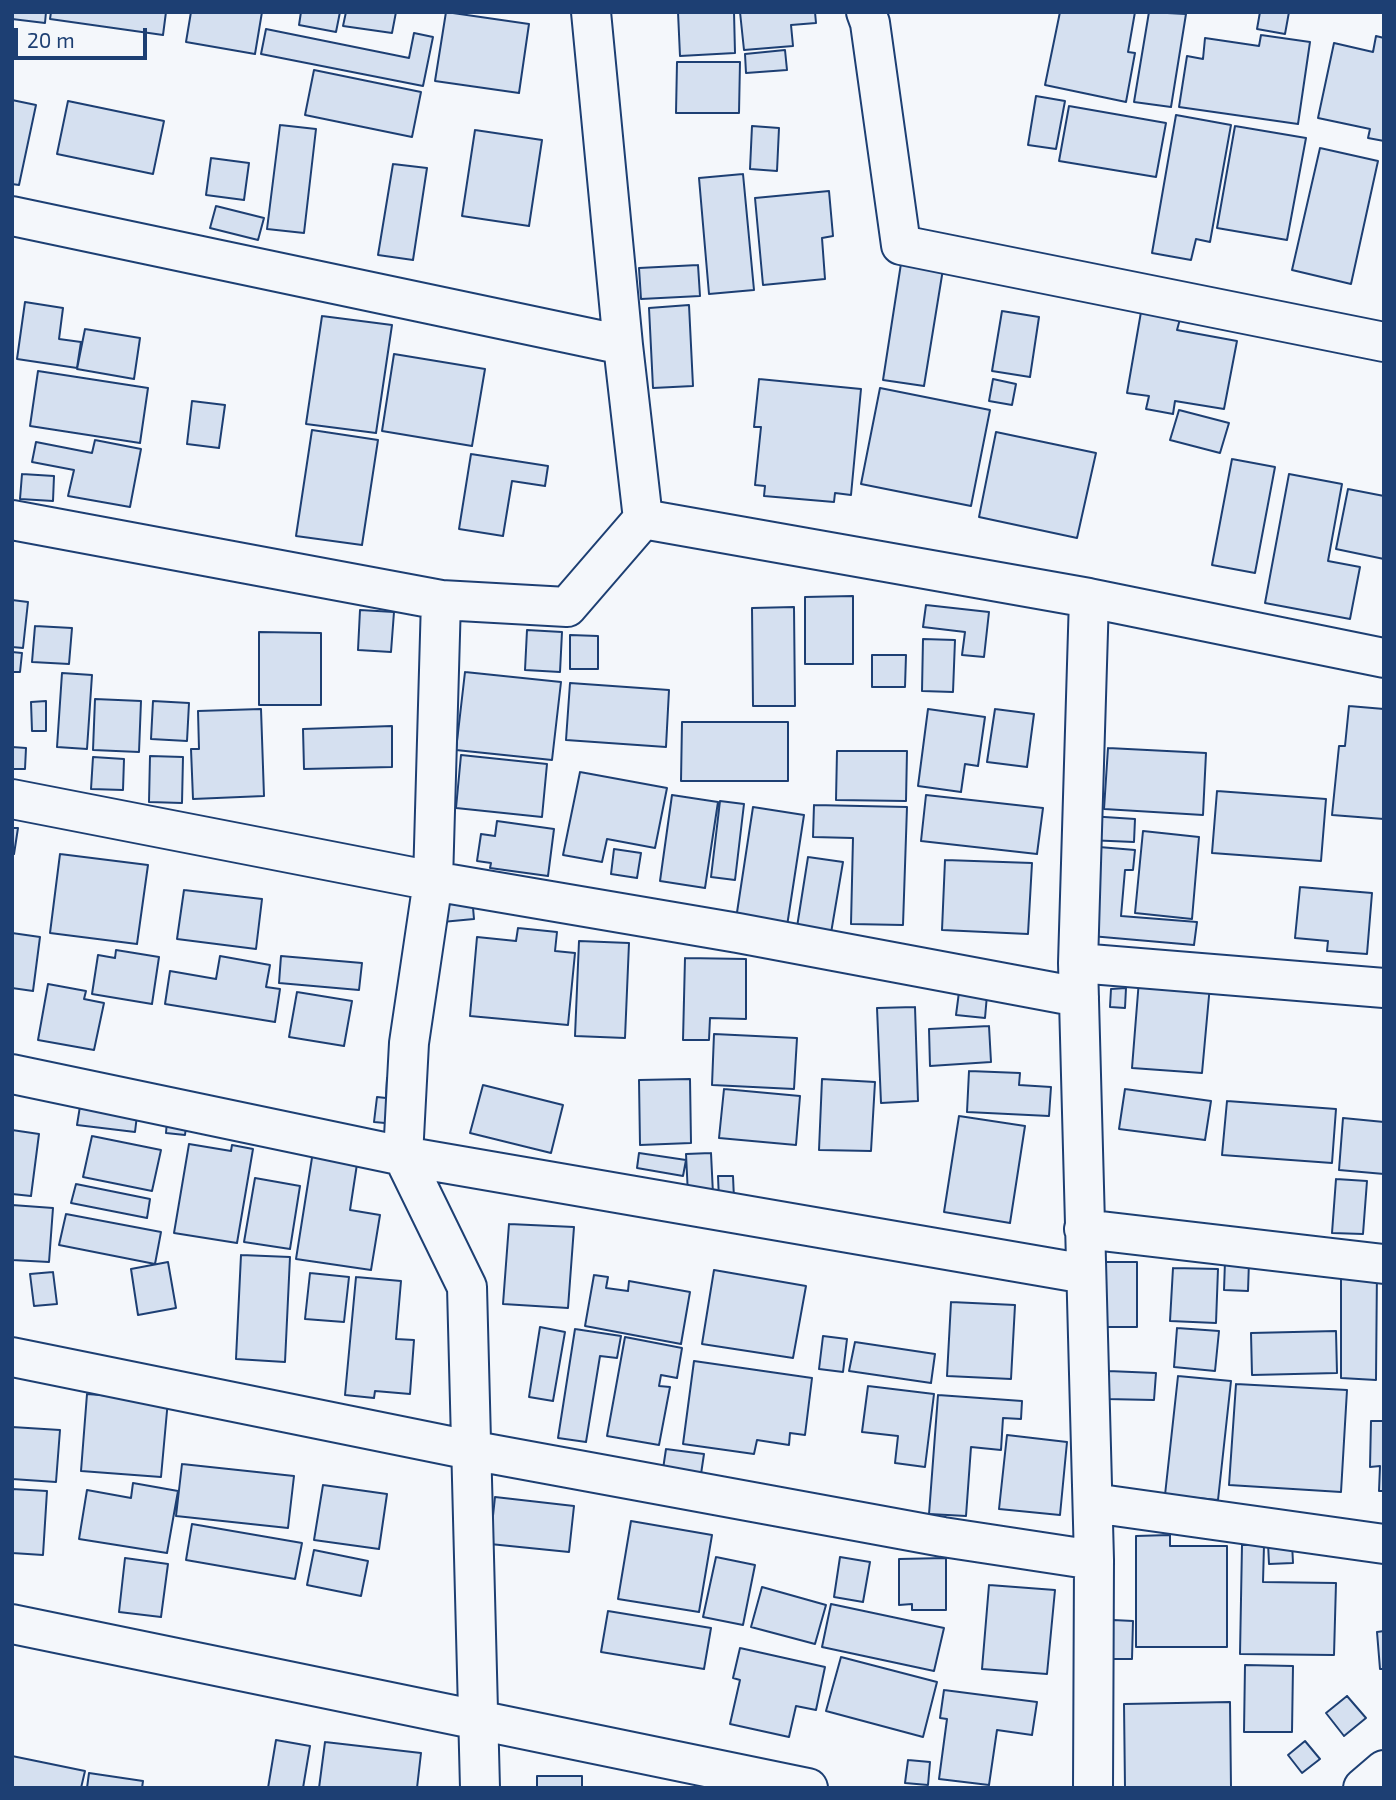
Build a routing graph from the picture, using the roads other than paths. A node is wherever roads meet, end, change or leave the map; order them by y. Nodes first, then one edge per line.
1 (591, 12) edge
2 (866, 12) edge
3 (12, 216) edge
4 (1384, 342) edge
5 (623, 345) junction
6 (643, 519) junction
7 (12, 520) edge
8 (1089, 598) junction
9 (441, 600) junction
10 (1384, 658) edge
11 (12, 799) edge
12 (433, 881) junction
13 (1079, 980) junction
14 (1384, 988) edge
15 (12, 1074) edge
16 (402, 1156) junction
17 (1084, 1229) junction
18 (1384, 1264) edge
19 (1086, 1274) junction
20 (12, 1356) edge
21 (470, 1450) junction
22 (1093, 1503) junction
23 (1384, 1544) edge
24 (1094, 1560) junction
25 (12, 1624) edge
26 (477, 1720) junction
27 (1384, 1770) edge
28 (480, 1788) edge
29 (808, 1788) edge
30 (1093, 1788) edge
31 (1363, 1788) edge

1 - 5 street
2 - 4 street
3 - 5 street
5 - 6 street
6 - 8 street
6 - 9 street
7 - 9 street
8 - 10 street
8 - 13 street
9 - 12 street
11 - 12 street
12 - 13 street
12 - 16 street
13 - 14 street
13 - 17 street
15 - 16 street
16 - 19 street
16 - 21 street
17 - 18 street
17 - 19 street
19 - 22 street
20 - 21 street
21 - 24 street
21 - 26 street
22 - 23 street
22 - 24 street
24 - 30 street
25 - 26 street
26 - 28 street
26 - 29 street
27 - 31 street

